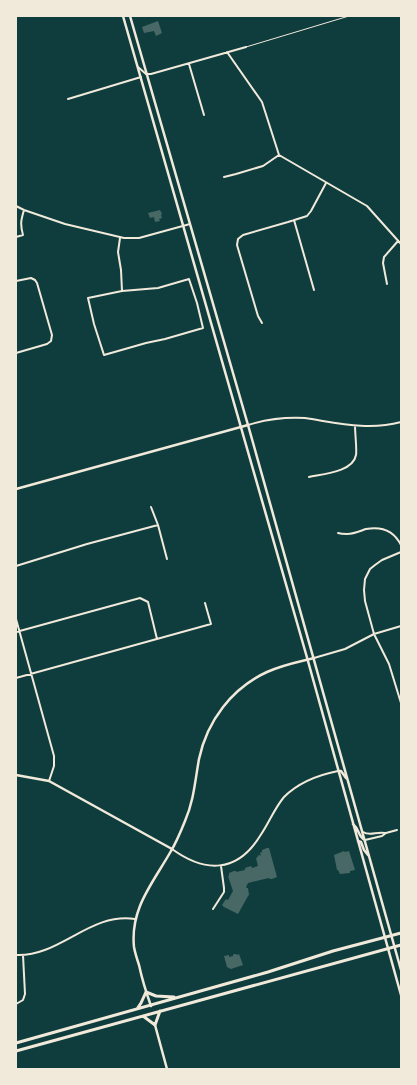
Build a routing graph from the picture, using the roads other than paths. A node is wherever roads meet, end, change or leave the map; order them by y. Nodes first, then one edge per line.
1 (123, 16) edge
2 (130, 16) edge
3 (349, 16) edge
4 (246, 47) joint
5 (227, 52) junction
6 (188, 64) junction
7 (138, 67) junction
8 (146, 74) junction
9 (141, 77) junction
10 (68, 99) dead end
11 (204, 115) dead end
12 (279, 155) junction
13 (224, 177) dead end
14 (326, 182) junction
15 (16, 206) edge
16 (24, 210) junction
17 (294, 220) junction
18 (190, 224) junction
19 (183, 226) junction
20 (16, 237) edge
21 (120, 238) junction
22 (398, 241) junction
23 (401, 244) edge
24 (16, 281) edge
25 (387, 284) dead end
26 (314, 290) dead end
27 (122, 291) junction
28 (262, 324) dead end
29 (16, 353) edge
30 (401, 422) edge
31 (248, 425) junction
32 (355, 426) junction
33 (242, 427) junction
34 (309, 477) dead end
35 (16, 489) edge
36 (151, 508) dead end
37 (158, 525) junction
38 (338, 533) dead end
39 (401, 545) edge
40 (401, 552) edge
41 (168, 560) dead end
42 (16, 566) edge
43 (205, 603) dead end
44 (16, 619) edge
45 (401, 626) edge
46 (19, 631) junction
47 (16, 632) edge
48 (374, 634) junction
49 (157, 639) junction
50 (314, 658) junction
51 (308, 659) junction
52 (32, 674) junction
53 (16, 678) edge
54 (400, 698) edge
55 (401, 703) edge
56 (338, 771) junction
57 (16, 775) edge
58 (348, 780) junction
59 (49, 782) junction
60 (353, 824) junction
61 (397, 830) dead end
62 (362, 832) junction
63 (386, 833) junction
64 (365, 840) junction
65 (358, 841) junction
66 (172, 849) junction
67 (369, 857) junction
68 (221, 866) junction
69 (213, 909) dead end
70 (135, 919) junction
71 (401, 933) edge
72 (391, 936) junction
73 (385, 938) junction
74 (401, 945) edge
75 (394, 947) junction
76 (388, 948) junction
77 (16, 954) edge
78 (23, 955) junction
79 (401, 970) edge
80 (146, 992) junction
81 (401, 995) edge
82 (178, 997) junction
83 (16, 1004) edge
84 (150, 1006) junction
85 (136, 1010) junction
86 (160, 1011) junction
87 (152, 1013) junction
88 (142, 1016) junction
89 (155, 1025) junction
90 (16, 1043) edge
91 (16, 1051) edge
92 (167, 1069) edge

1 - 7 main road
2 - 8 main road
3 - 4 lane
4 - 5 street
5 - 6 street
5 - 12 street
6 - 8 street
6 - 11 street
7 - 8 street
7 - 9 main road
8 - 18 main road
9 - 10 street
9 - 19 main road
12 - 13 street
12 - 14 street
14 - 17 street
14 - 22 street
15 - 16 street
16 - 20 street
16 - 21 street
17 - 26 street
17 - 28 street
18 - 19 street
18 - 31 main road
19 - 21 street
19 - 33 main road
21 - 27 street
22 - 23 street
22 - 25 street
24 - 29 street
27 - 27 street
30 - 32 street
31 - 32 street
31 - 33 main road
31 - 50 main road
32 - 34 street
33 - 35 main road
33 - 51 main road
36 - 37 street
37 - 41 street
37 - 42 street
38 - 39 street
40 - 48 street
43 - 49 street
44 - 46 street
45 - 48 street
46 - 47 street
46 - 49 street
46 - 52 street
48 - 50 street
48 - 54 street
49 - 52 street
50 - 51 main road
50 - 58 main road
51 - 56 main road
51 - 66 main road
52 - 53 street
52 - 59 street
54 - 55 street
56 - 58 main road
56 - 60 main road
56 - 68 street
57 - 59 main road
58 - 62 main road
59 - 66 main road
60 - 64 main road
60 - 65 main road
61 - 63 street
62 - 63 street
62 - 64 main road
63 - 64 street
64 - 67 main road
65 - 67 main road
65 - 73 main road
66 - 68 street
66 - 70 main road
67 - 72 main road
68 - 69 street
70 - 78 street
70 - 80 main road
71 - 72 highway
72 - 73 highway
72 - 75 main road
73 - 76 main road
73 - 82 highway
74 - 75 highway
75 - 76 highway
75 - 79 main road
76 - 81 main road
76 - 86 highway
77 - 78 street
78 - 83 street
80 - 82 highway
80 - 84 main road
80 - 85 highway
82 - 84 highway
84 - 85 highway
84 - 87 highway
85 - 90 highway
86 - 87 highway
86 - 89 highway
87 - 88 highway
88 - 89 highway
88 - 91 highway
89 - 92 main road

